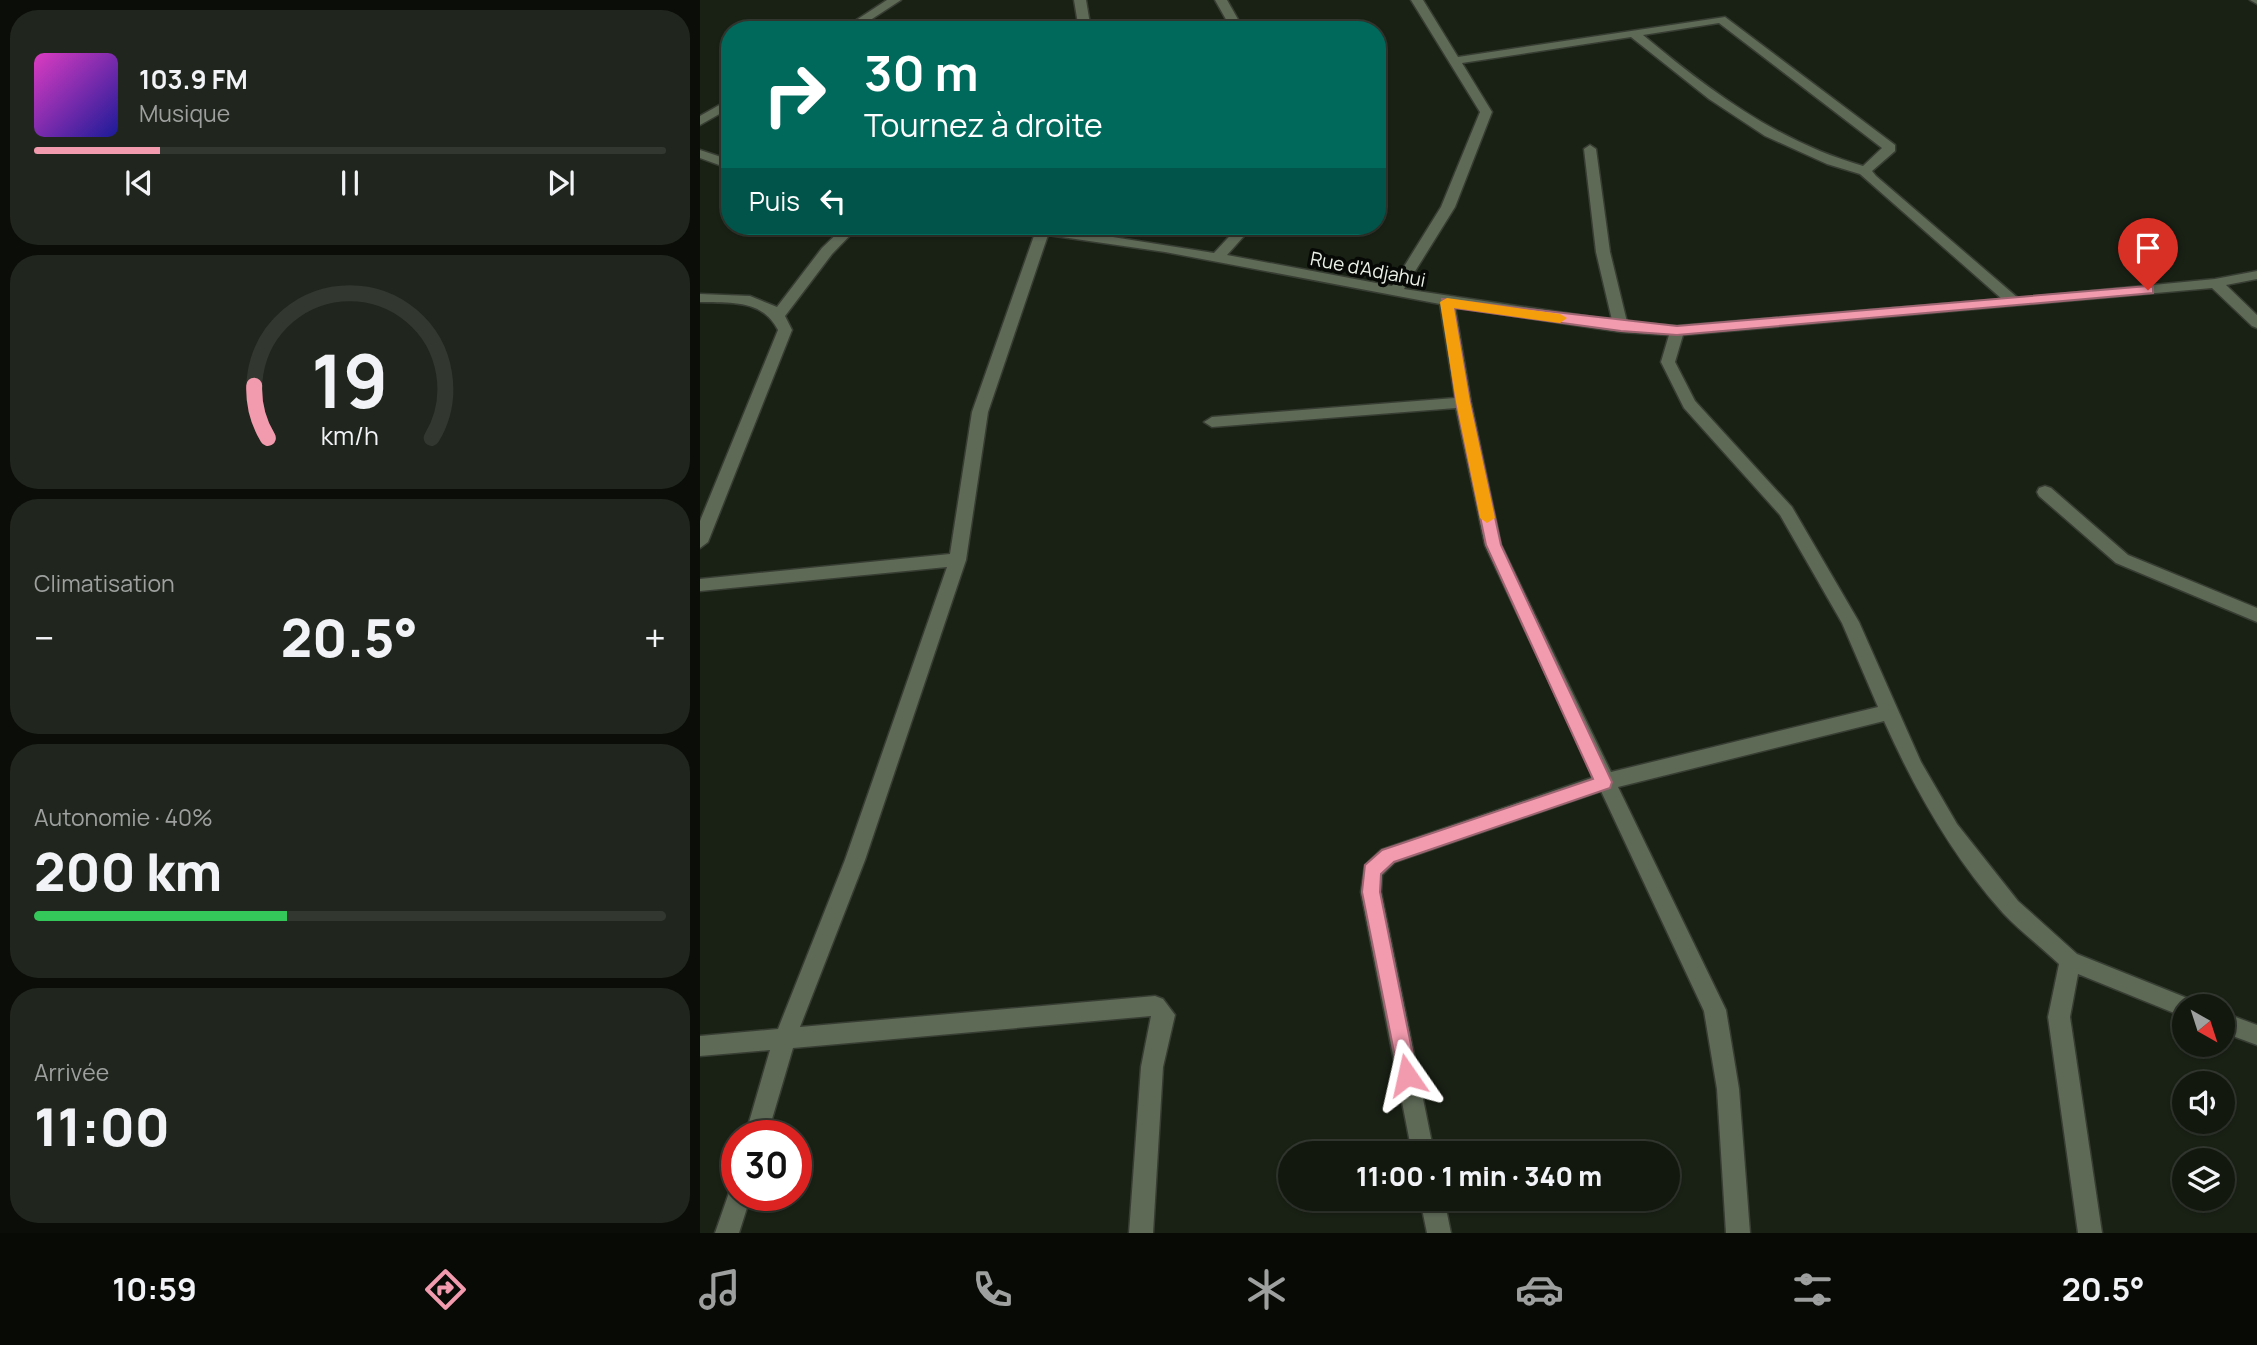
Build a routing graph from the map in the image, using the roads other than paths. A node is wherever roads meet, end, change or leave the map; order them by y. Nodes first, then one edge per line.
1 (895, 0) edge
2 (1080, 0) edge
3 (1221, 0) edge
4 (1417, 0) edge
5 (861, 21) edge
6 (1083, 21) edge
7 (1233, 21) edge
8 (1633, 32) junction
9 (1453, 61) junction
10 (721, 108) edge
11 (700, 121) edge
12 (1590, 149) dead end
13 (700, 154) edge
14 (721, 162) edge
15 (1864, 171) junction
16 (843, 235) edge
17 (1041, 235) edge
18 (1078, 235) edge
19 (1138, 235) edge
20 (1238, 235) edge
21 (1140, 244) junction
22 (1217, 258) junction
23 (2257, 275) edge
24 (2215, 283) junction
25 (1394, 293) junction
26 (700, 298) edge
27 (1447, 302) junction
28 (2015, 303) junction
29 (779, 314) junction
30 (2257, 323) edge
31 (1621, 327) junction
32 (1677, 331) junction
33 (1463, 402) junction
34 (1212, 422) dead end
35 (2045, 492) dead end
36 (700, 542) edge
37 (958, 560) junction
38 (700, 585) edge
39 (2257, 615) edge
40 (1889, 712) junction
41 (1604, 782) junction
42 (2070, 961) junction
43 (2172, 1002) edge
44 (2235, 1027) edge
45 (2257, 1035) edge
46 (785, 1038) junction
47 (700, 1046) edge
48 (761, 1120) edge
49 (1421, 1141) edge
50 (734, 1211) edge
51 (1434, 1211) edge
52 (727, 1233) edge
53 (1141, 1233) edge
54 (1439, 1233) edge
55 (1738, 1233) edge
56 (2090, 1233) edge

1 - 5 street
2 - 6 street
3 - 7 street
4 - 9 street
8 - 9 street
8 - 15 street
8 - 15 street
9 - 25 street
10 - 11 street
12 - 31 street
13 - 14 street
15 - 28 street
16 - 29 street
17 - 37 street
18 - 21 street, Rue d'Adjahui
19 - 21 street
20 - 22 street
21 - 22 street, Rue d'Adjahui
22 - 25 street, Rue d'Adjahui
23 - 24 street, Rue d'Adjahui
24 - 28 street, Rue d'Adjahui
24 - 30 street
25 - 27 street, Rue d'Adjahui
26 - 29 street
27 - 31 street, Rue d'Adjahui
27 - 33 street
28 - 32 street, Rue d'Adjahui
29 - 36 street
31 - 32 street, Rue d'Adjahui
32 - 40 street
33 - 34 street
33 - 41 street
35 - 39 street
37 - 38 street
37 - 46 street
40 - 41 street
40 - 42 street
41 - 49 street
41 - 55 street
42 - 43 street
42 - 56 street
44 - 45 street
46 - 47 street
46 - 48 street
46 - 53 street
50 - 52 street
51 - 54 street

